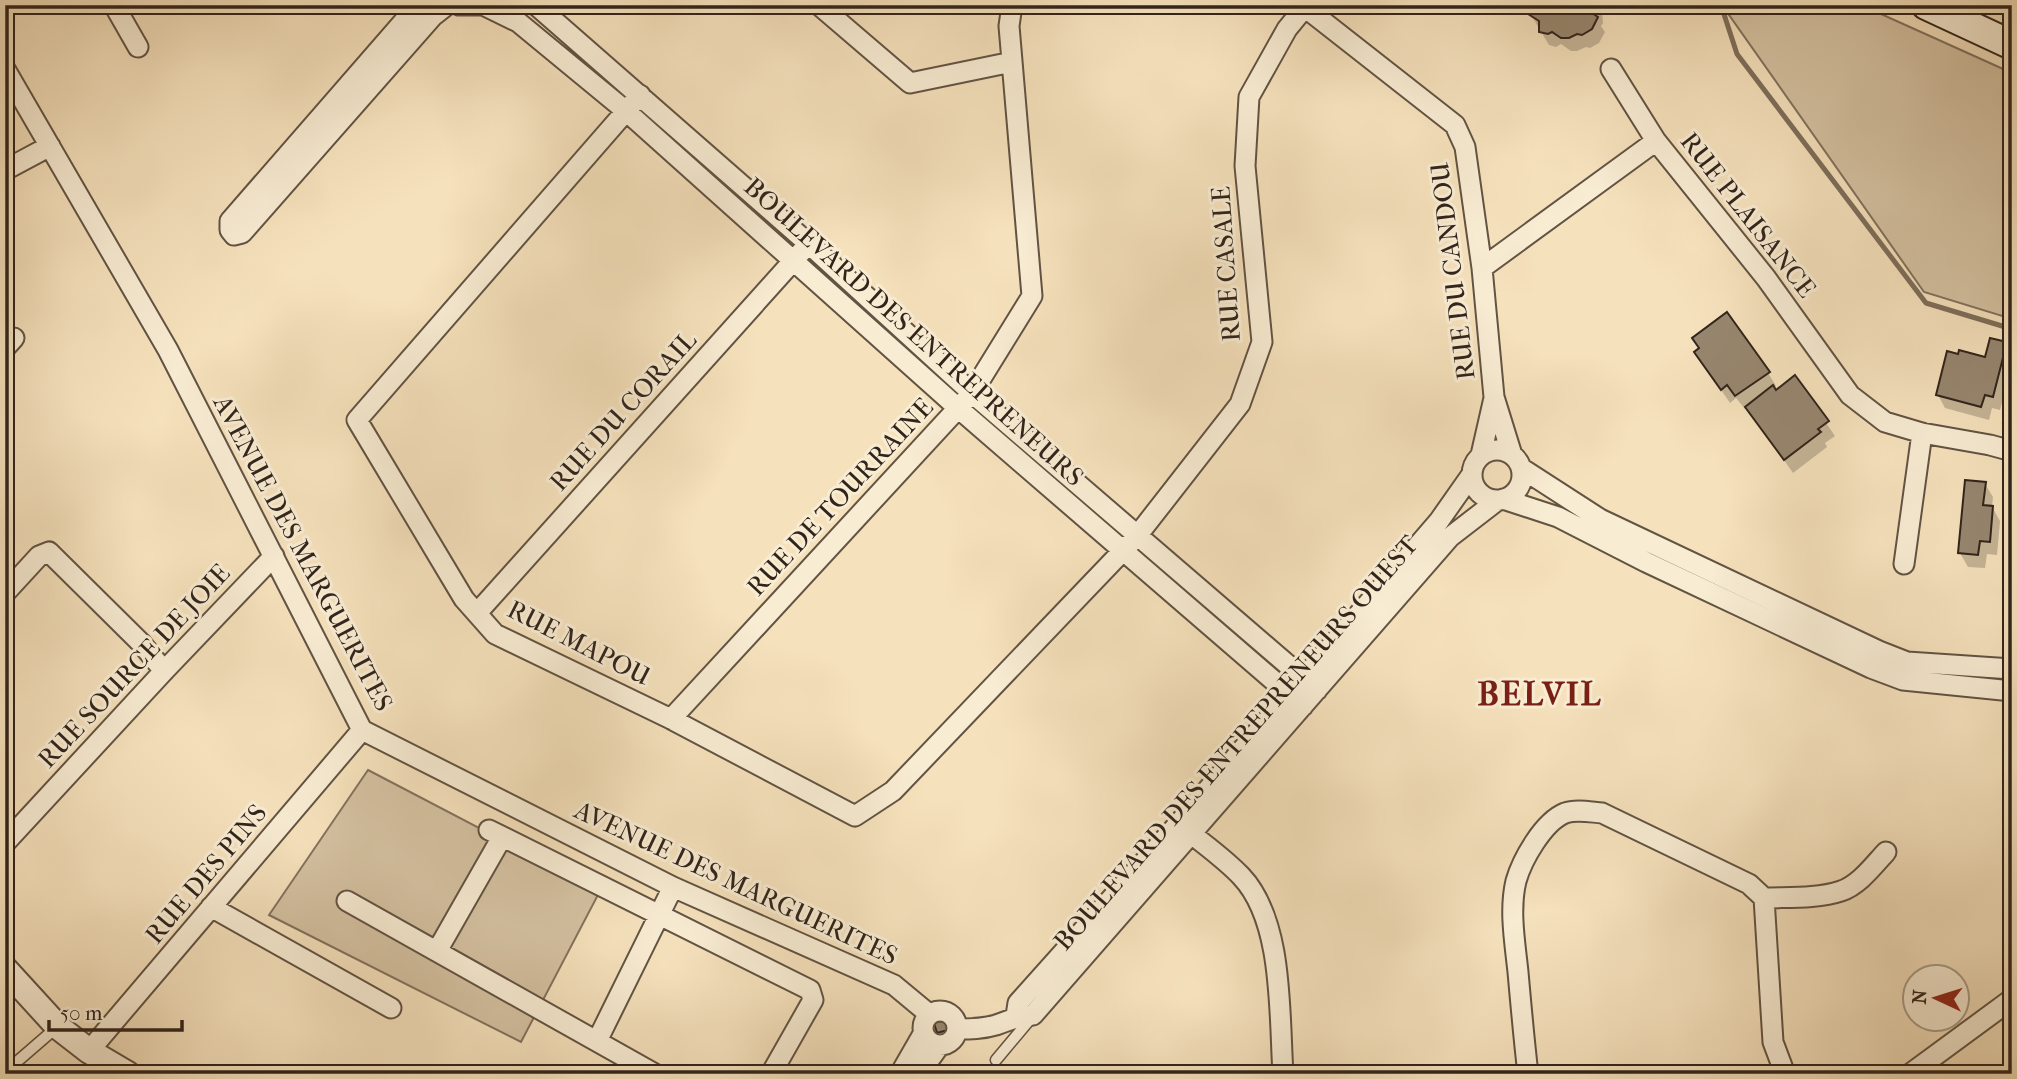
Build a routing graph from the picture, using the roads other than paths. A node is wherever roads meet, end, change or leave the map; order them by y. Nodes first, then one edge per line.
1 (114, 5) edge
2 (418, 5) edge
3 (447, 5) edge
4 (459, 5) edge
5 (482, 5) edge
6 (536, 5) edge
7 (820, 5) edge
8 (1012, 5) edge
9 (1926, 5) edge
10 (1304, 6) edge
11 (2012, 45) edge
12 (138, 47) dead end
13 (1012, 62) junction
14 (5, 69) edge
15 (1611, 69) dead end
16 (640, 95) junction
17 (626, 111) junction
18 (1656, 141) junction
19 (50, 146) junction
20 (5, 170) edge
21 (809, 244) junction
22 (794, 260) junction
23 (1482, 268) junction
24 (972, 393) junction
25 (1494, 397) junction
26 (958, 408) junction
27 (1922, 433) junction
28 (2012, 451) edge
29 (1481, 455) junction
30 (1517, 462) junction
31 (1472, 474) junction
32 (1500, 500) junction
33 (1595, 527) junction
34 (1136, 536) junction
35 (1122, 551) junction
36 (274, 556) junction
37 (1905, 564) dead end
38 (5, 593) edge
39 (477, 613) junction
40 (1884, 663) junction
41 (2012, 669) edge
42 (164, 671) junction
43 (1310, 685) junction
44 (2012, 691) edge
45 (1296, 700) junction
46 (671, 719) junction
47 (362, 730) junction
48 (1185, 828) junction
49 (5, 843) edge
50 (1886, 852) dead end
51 (673, 887) junction
52 (1764, 898) junction
53 (347, 901) dead end
54 (211, 907) junction
55 (659, 915) junction
56 (437, 951) junction
57 (5, 969) edge
58 (2012, 999) edge
59 (391, 1008) dead end
60 (929, 1014) junction
61 (1025, 1016) junction
62 (58, 1027) junction
63 (957, 1029) junction
64 (923, 1034) junction
65 (597, 1041) junction
66 (940, 1045) junction
67 (89, 1051) junction
68 (996, 1060) dead end
69 (5, 1072) edge
70 (128, 1074) edge
71 (655, 1074) edge
72 (771, 1074) edge
73 (901, 1074) edge
74 (919, 1074) edge
75 (1283, 1074) edge
76 (1528, 1074) edge
77 (1785, 1074) edge
78 (1909, 1074) edge

1 - 12 street
2 - 3 street
4 - 5 street
5 - 17 street, BOULEVARD DES ENTREPRENEURS
6 - 16 street, BOULEVARD DES ENTREPRENEURS
7 - 13 street
8 - 13 street, RUE DE TOURRAINE
9 - 11 main road
10 - 23 street, RUE DU CANDOU
10 - 34 street, RUE CASALE
13 - 24 street, RUE DE TOURRAINE
14 - 19 street, AVENUE DES MARGUERITES
15 - 18 street
16 - 17 street, RUE MAPOU
16 - 21 street, BOULEVARD DES ENTREPRENEURS
17 - 22 street, BOULEVARD DES ENTREPRENEURS
17 - 39 street, RUE MAPOU
18 - 23 street, RUE PLAISANCE
18 - 27 street, RUE PLAISANCE
19 - 20 street
19 - 36 street, AVENUE DES MARGUERITES
21 - 22 street, RUE DU CORAIL
21 - 24 street, BOULEVARD DES ENTREPRENEURS
22 - 26 street, BOULEVARD DES ENTREPRENEURS
22 - 39 street, RUE DU CORAIL
23 - 25 street, RUE DU CANDOU
24 - 26 street, RUE DE TOURRAINE
24 - 34 street, BOULEVARD DES ENTREPRENEURS
25 - 29 street, RUE DU CANDOU
25 - 30 street, RUE DU CANDOU
26 - 35 street, BOULEVARD DES ENTREPRENEURS
26 - 46 street, RUE DE TOURRAINE
27 - 28 street, RUE PLAISANCE
27 - 37 street
29 - 30 street
29 - 31 street
30 - 32 street
30 - 33 street
31 - 32 street
31 - 43 street, BOULEVARD DES ENTREPRENEURS OUEST
32 - 33 street
32 - 43 street, BOULEVARD DES ENTREPRENEURS OUEST
33 - 40 street
34 - 35 street, RUE MAPOU
34 - 43 street, BOULEVARD DES ENTREPRENEURS
35 - 45 street, BOULEVARD DES ENTREPRENEURS
35 - 46 street, RUE MAPOU
36 - 42 street, RUE SOURCE DE JOIE
36 - 47 street, AVENUE DES MARGUERITES
38 - 42 street
39 - 46 street, RUE MAPOU
40 - 41 street
40 - 44 street
42 - 49 street, RUE SOURCE DE JOIE
43 - 45 street, BOULEVARD DES ENTREPRENEURS OUEST
45 - 48 street, BOULEVARD DES ENTREPRENEURS OUEST
47 - 51 street, AVENUE DES MARGUERITES
47 - 54 street, RUE DES PINS
48 - 61 street, BOULEVARD DES ENTREPRENEURS OUEST
48 - 75 street
50 - 52 street
51 - 55 street
51 - 60 street, AVENUE DES MARGUERITES
52 - 76 street
52 - 77 street
53 - 56 street
54 - 59 street
54 - 67 street, RUE DES PINS
55 - 56 street
55 - 65 street
55 - 72 street
56 - 65 street
57 - 62 street
58 - 78 street
60 - 63 street, AVENUE DES MARGUERITES
60 - 64 street
61 - 63 street, BOULEVARD DES ENTREPRENEURS OUEST
61 - 68 lane
62 - 67 street
62 - 69 lane
63 - 66 street
64 - 66 street
64 - 73 street
65 - 71 street
66 - 74 street
67 - 70 street

